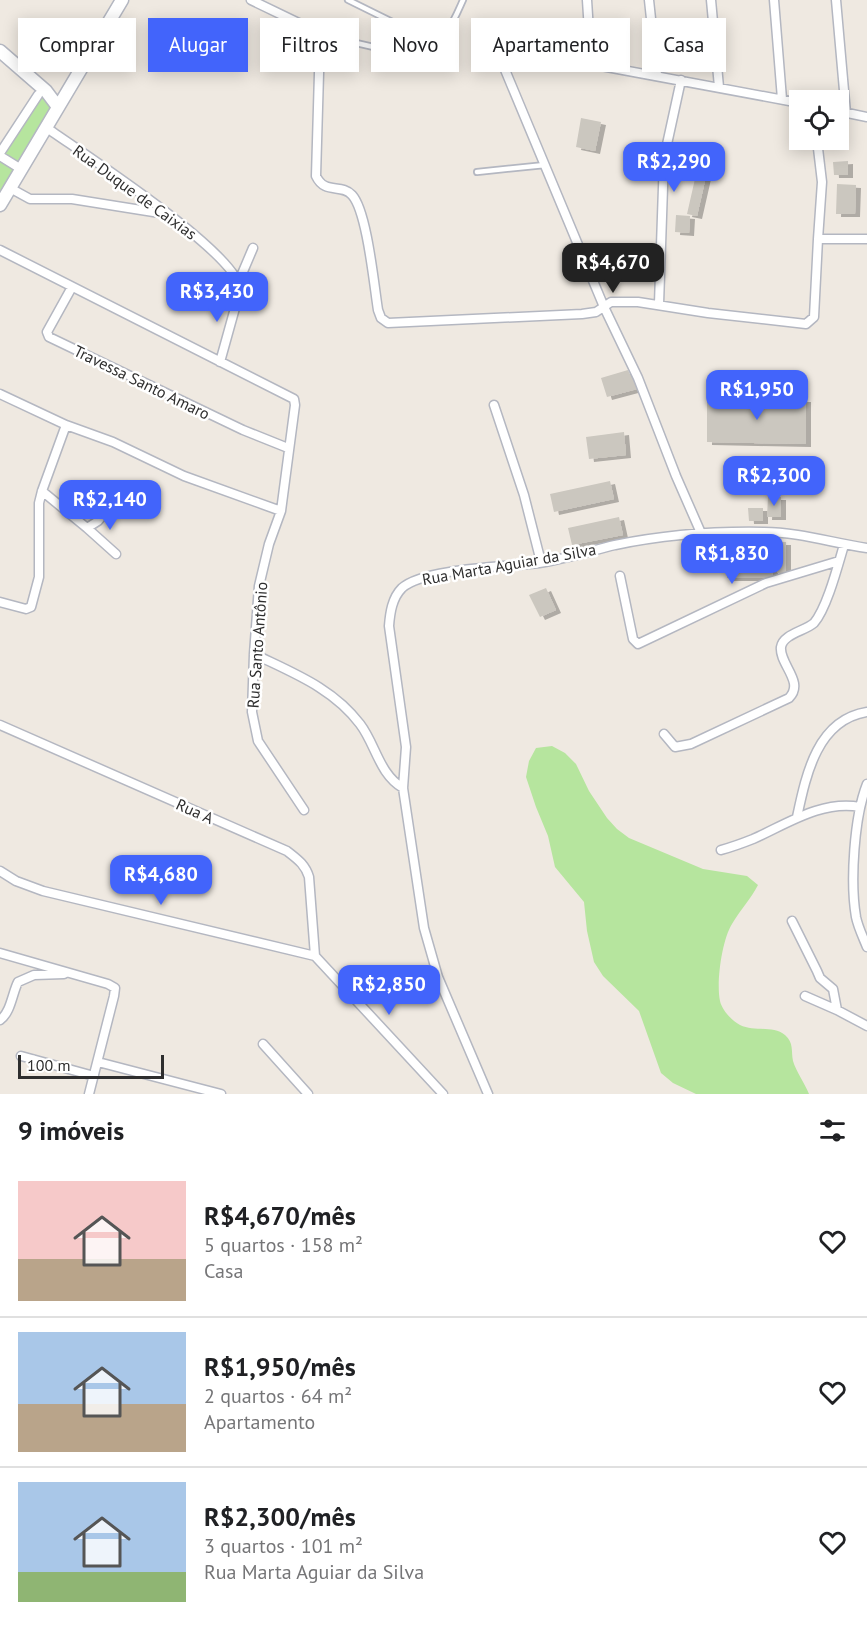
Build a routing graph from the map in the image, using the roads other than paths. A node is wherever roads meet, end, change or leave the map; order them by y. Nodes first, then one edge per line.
1 (122, 0) edge
2 (251, 0) edge
3 (348, 0) edge
4 (463, 0) edge
5 (588, 0) edge
6 (649, 0) edge
7 (711, 0) edge
8 (774, 0) edge
9 (836, 0) edge
10 (289, 18) edge
11 (589, 18) edge
12 (0, 51) edge
13 (630, 70) edge
14 (319, 72) edge
15 (506, 72) edge
16 (657, 75) junction
17 (681, 80) junction
18 (719, 87) junction
19 (841, 90) edge
20 (68, 91) junction
21 (42, 93) junction
22 (782, 99) junction
23 (789, 101) edge
24 (58, 107) junction
25 (849, 113) edge
26 (867, 117) edge
27 (47, 128) junction
28 (818, 150) edge
29 (0, 154) edge
30 (545, 165) junction
31 (21, 169) junction
32 (477, 172) dead end
33 (10, 188) junction
34 (0, 205) edge
35 (170, 215) junction
36 (818, 239) junction
37 (867, 239) edge
38 (253, 248) dead end
39 (0, 250) edge
40 (239, 286) junction
41 (72, 287) junction
42 (659, 304) junction
43 (604, 307) junction
44 (220, 362) junction
45 (0, 394) edge
46 (494, 405) dead end
47 (66, 424) junction
48 (288, 448) junction
49 (42, 491) junction
50 (107, 510) dead end
51 (281, 511) junction
52 (87, 528) junction
53 (701, 533) junction
54 (844, 545) junction
55 (867, 548) edge
56 (116, 554) dead end
57 (839, 561) junction
58 (541, 562) junction
59 (620, 576) dead end
60 (0, 602) edge
61 (254, 654) junction
62 (867, 712) edge
63 (0, 725) edge
64 (664, 734) dead end
65 (867, 784) edge
66 (403, 788) junction
67 (860, 807) junction
68 (304, 810) dead end
69 (797, 817) junction
70 (722, 850) dead end
71 (0, 872) edge
72 (792, 921) dead end
73 (867, 947) edge
74 (0, 953) edge
75 (315, 956) junction
76 (74, 974) junction
77 (805, 996) dead end
78 (837, 1010) junction
79 (0, 1020) edge
80 (867, 1026) edge
81 (263, 1044) dead end
82 (21, 1056) dead end
83 (98, 1062) junction
84 (94, 1076) junction
85 (89, 1094) edge
86 (221, 1094) edge
87 (308, 1094) edge
88 (443, 1094) edge
89 (488, 1094) edge

1 - 20 main road
2 - 10 street
3 - 4 lane
5 - 11 street
6 - 16 street
7 - 18 street
8 - 22 street
9 - 19 street
12 - 21 main road
13 - 16 street
14 - 43 street
15 - 30 street
16 - 17 street
17 - 18 street
17 - 42 street
18 - 22 street
20 - 21 main road
20 - 24 main road
21 - 24 main road
21 - 29 street
22 - 23 street
24 - 27 main road
25 - 26 street
27 - 31 main road
27 - 35 street, Rua Duque de Caixias
28 - 36 street
29 - 31 street
30 - 32 lane
30 - 43 street
31 - 33 main road
33 - 34 main road
33 - 35 street
35 - 40 street, Rua Duque de Caixias
36 - 37 street
36 - 42 street
38 - 40 street
39 - 41 street
40 - 44 street
41 - 44 street
41 - 48 street, Travessa Santo Amaro
42 - 43 street
43 - 53 street
44 - 48 street, Rua Santo Antônio
45 - 47 street
46 - 58 street
47 - 49 street
47 - 51 street
48 - 51 street, Rua Santo Antônio
49 - 52 street
49 - 60 street
50 - 52 street
51 - 61 street, Rua Santo Antônio
52 - 56 street
53 - 54 street, Rua Marta Aguiar da Silva
53 - 58 street, Rua Marta Aguiar da Silva
54 - 55 street, Rua Marta Aguiar da Silva
54 - 57 street
57 - 59 street
57 - 64 street
58 - 66 street, Rua Marta Aguiar da Silva
61 - 66 street
61 - 68 street, Rua Santo Antônio
62 - 69 street
63 - 75 street, Rua A
65 - 67 street
66 - 89 street
67 - 69 street
67 - 73 street
69 - 70 street
71 - 75 street
72 - 78 street
74 - 76 street
75 - 88 street
76 - 79 street
76 - 83 street
77 - 78 street
78 - 80 street
81 - 87 street
82 - 84 street
83 - 84 street
83 - 86 street
84 - 85 street

